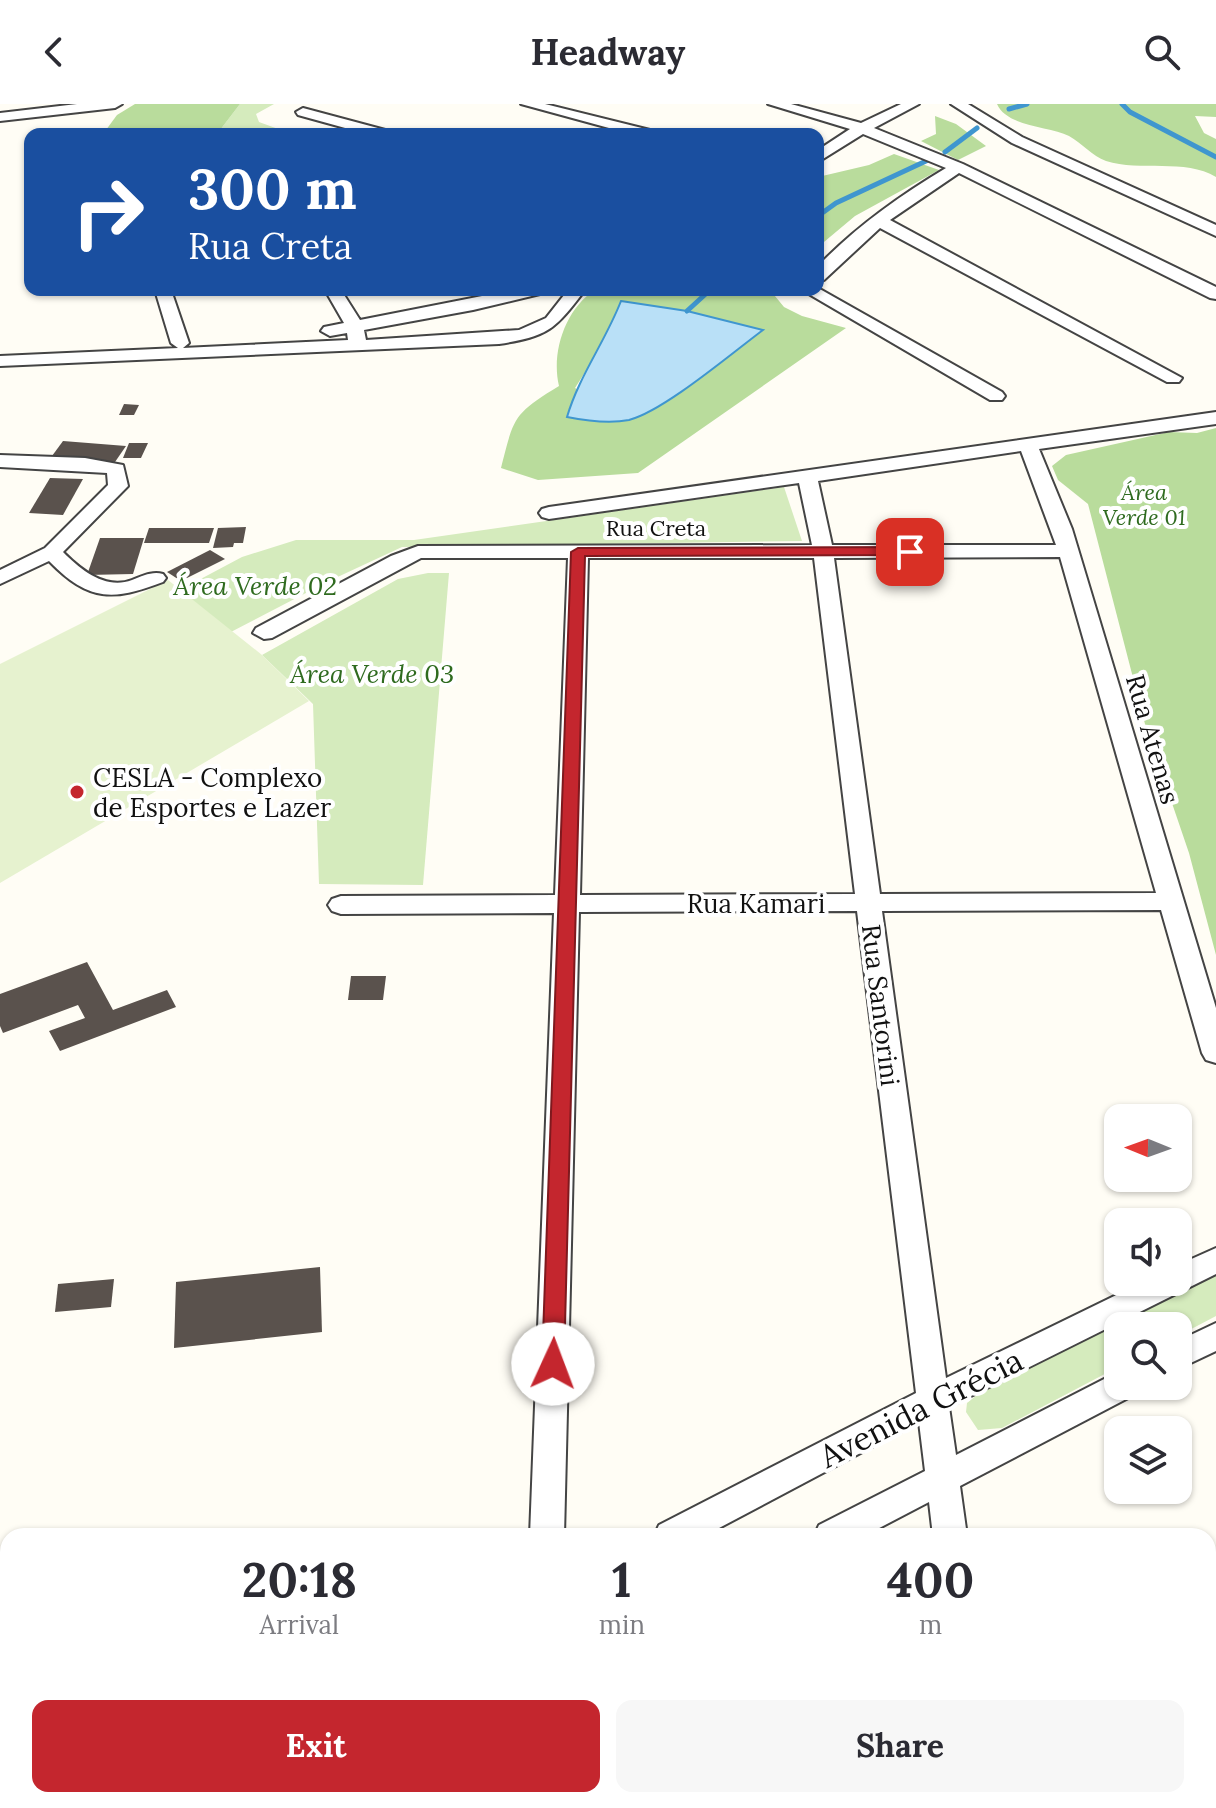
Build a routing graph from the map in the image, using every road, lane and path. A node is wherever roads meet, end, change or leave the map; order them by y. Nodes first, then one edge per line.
1 (115, 104) edge
2 (528, 104) edge
3 (775, 104) edge
4 (912, 104) edge
5 (963, 105) edge
6 (303, 112) dead end
7 (0, 117) edge
8 (362, 128) edge
9 (625, 128) edge
10 (862, 128) junction
11 (824, 153) edge
12 (958, 167) junction
13 (878, 220) junction
14 (1216, 231) edge
15 (824, 269) edge
16 (1216, 294) edge
17 (165, 296) edge
18 (336, 296) edge
19 (509, 296) edge
20 (521, 296) edge
21 (572, 296) edge
22 (821, 296) edge
23 (559, 314) junction
24 (356, 336) junction
25 (180, 343) junction
26 (0, 345) edge
27 (0, 361) edge
28 (1173, 378) dead end
29 (996, 396) dead end
30 (1216, 418) edge
31 (1028, 445) junction
32 (0, 461) edge
33 (807, 476) junction
34 (549, 513) dead end
35 (1068, 551) junction
36 (52, 552) junction
37 (578, 552) junction
38 (823, 552) junction
39 (0, 578) edge
40 (156, 578) dead end
41 (264, 633) dead end
42 (1171, 901) junction
43 (868, 903) junction
44 (567, 904) junction
45 (341, 905) dead end
46 (1216, 1053) edge
47 (1216, 1260) edge
48 (1192, 1272) edge
49 (1144, 1296) edge
50 (1216, 1336) edge
51 (1192, 1349) edge
52 (1104, 1395) edge
53 (932, 1400) junction
54 (942, 1479) junction
55 (547, 1528) edge
56 (686, 1528) edge
57 (847, 1528) edge
58 (949, 1528) edge

1 - 7 street
2 - 9 street
3 - 10 street
4 - 10 street
5 - 14 street
6 - 8 street
10 - 11 street
10 - 12 street
12 - 13 street
12 - 16 street
13 - 15 street
13 - 28 street
17 - 25 street
18 - 24 street
19 - 24 street
20 - 23 street
21 - 23 street
22 - 29 street
23 - 24 street
24 - 25 street
24 - 27 street
25 - 26 street
30 - 31 street
31 - 33 street
31 - 35 street, Rua Atenas
32 - 36 street
33 - 34 street
33 - 38 street, Rua Santorini
35 - 38 street, Rua Creta
35 - 42 street, Rua Atenas
36 - 39 street
36 - 40 street
37 - 38 street, Rua Creta
37 - 41 street, Rua Creta
37 - 44 street
38 - 43 street, Rua Santorini
42 - 43 street, Rua Kamari
42 - 46 street, Rua Atenas
43 - 44 street, Rua Kamari
43 - 53 street, Rua Santorini
44 - 45 street, Rua Kamari
44 - 55 street
47 - 48 street
49 - 53 street, Avenida Grécia
50 - 51 street
52 - 54 street
53 - 54 street, Rua Santorini
53 - 56 street, Avenida Grécia
54 - 57 street
54 - 58 street, Rua Santorini

